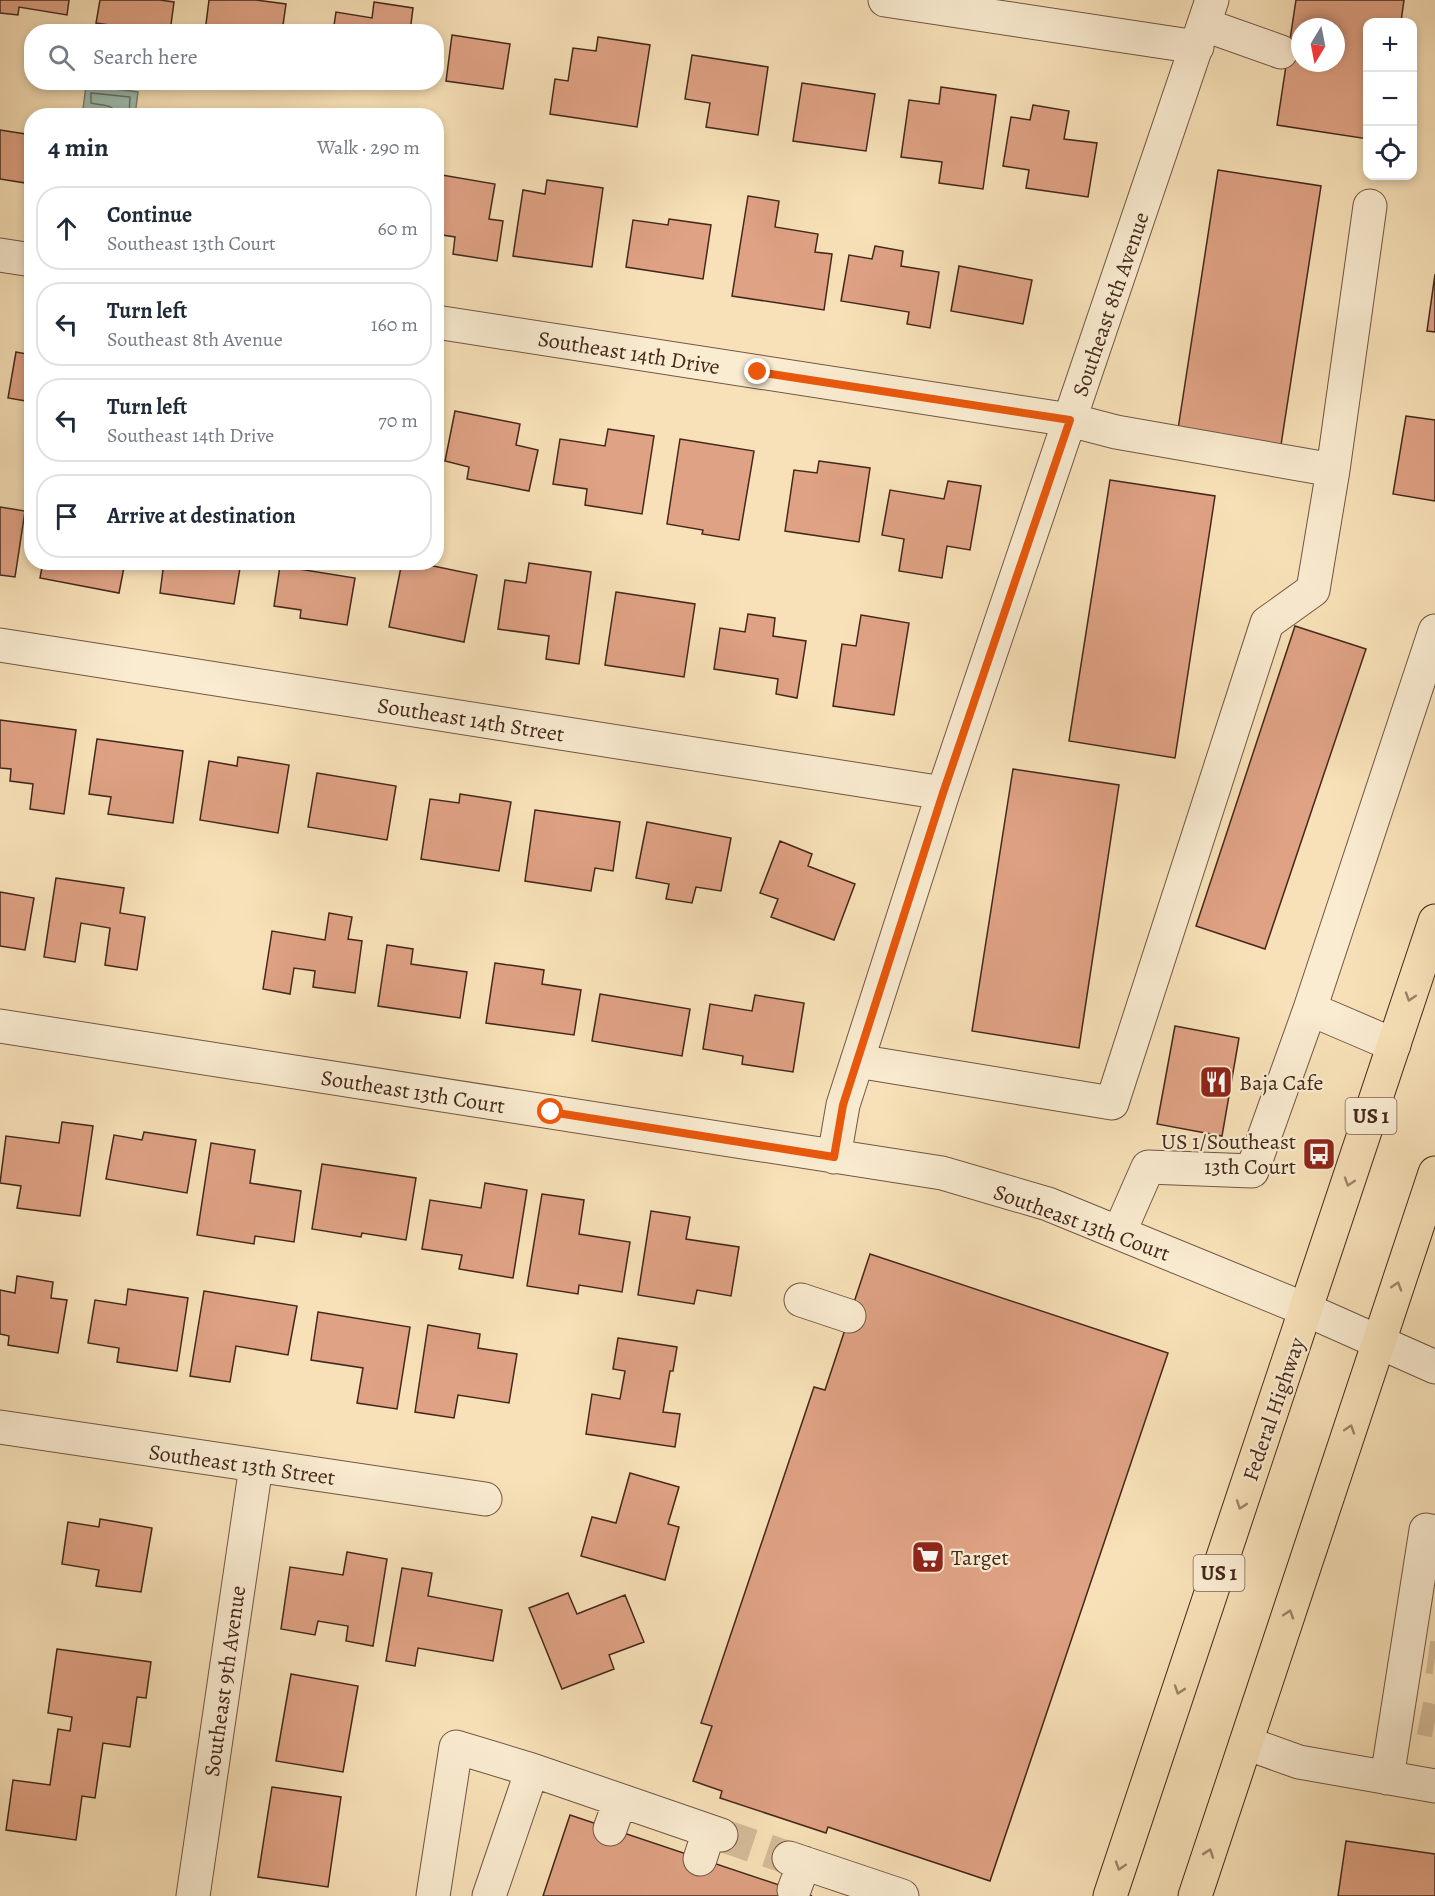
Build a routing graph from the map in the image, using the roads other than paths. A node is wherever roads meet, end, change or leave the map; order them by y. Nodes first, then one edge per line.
1 (885, 0) edge
2 (1205, 24) edge
3 (1281, 52) dead end
4 (1370, 206) dead end
5 (0, 255) edge
6 (24, 259) edge
7 (444, 323) edge
8 (1070, 420) junction
9 (1333, 470) junction
10 (1435, 631) edge
11 (0, 645) edge
12 (1426, 688) edge
13 (943, 793) junction
14 (1435, 921) edge
15 (1310, 1009) junction
16 (0, 1026) edge
17 (1394, 1045) junction
18 (857, 1061) junction
19 (834, 1157) junction
20 (1435, 1173) edge
21 (1119, 1233) junction
22 (801, 1300) dead end
23 (1307, 1310) junction
24 (849, 1316) dead end
25 (1379, 1341) junction
26 (1435, 1367) edge
27 (0, 1427) edge
28 (256, 1466) junction
29 (485, 1499) dead end
30 (1435, 1532) edge
31 (1426, 1596) edge
32 (1246, 1743) junction
33 (532, 1770) junction
34 (1387, 1778) junction
35 (1435, 1786) edge
36 (710, 1841) tunnel mouth
37 (795, 1870) tunnel mouth
38 (889, 1894) edge
39 (193, 1896) edge
40 (433, 1896) edge
41 (489, 1896) edge
42 (1110, 1896) edge
43 (1195, 1896) edge

1 - 2 street
2 - 3 street
2 - 8 street, Southeast 8th Avenue
4 - 9 street
5 - 6 street
7 - 8 street, Southeast 14th Drive
8 - 9 street, Southeast 14th Drive
8 - 13 street, Southeast 8th Avenue
9 - 18 street
10 - 12 street
11 - 13 street, Southeast 14th Street
12 - 15 street
13 - 18 street, Southeast 8th Avenue
14 -> 17 main road, Federal Highway / US 1
15 - 17 street
15 - 21 street
16 - 19 street, Southeast 13th Court
17 -> 23 main road, Federal Highway / US 1
18 - 19 street, Southeast 8th Avenue
19 - 21 street, Southeast 13th Court
25 -> 20 main road
21 - 23 street, Southeast 13th Court
22 - 24 street
23 - 25 street, Southeast 13th Court
23 -> 42 main road, Federal Highway / US 1
25 - 26 street, Southeast 13th Court
32 -> 25 main road
27 - 28 street, Southeast 13th Street
28 - 29 street, Southeast 13th Street
28 - 39 street, Southeast 9th Avenue
30 - 31 street
31 - 34 street
32 - 34 street
43 -> 32 main road
33 - 36 street
33 - 40 street
33 - 41 street
34 - 35 street
37 - 38 street

